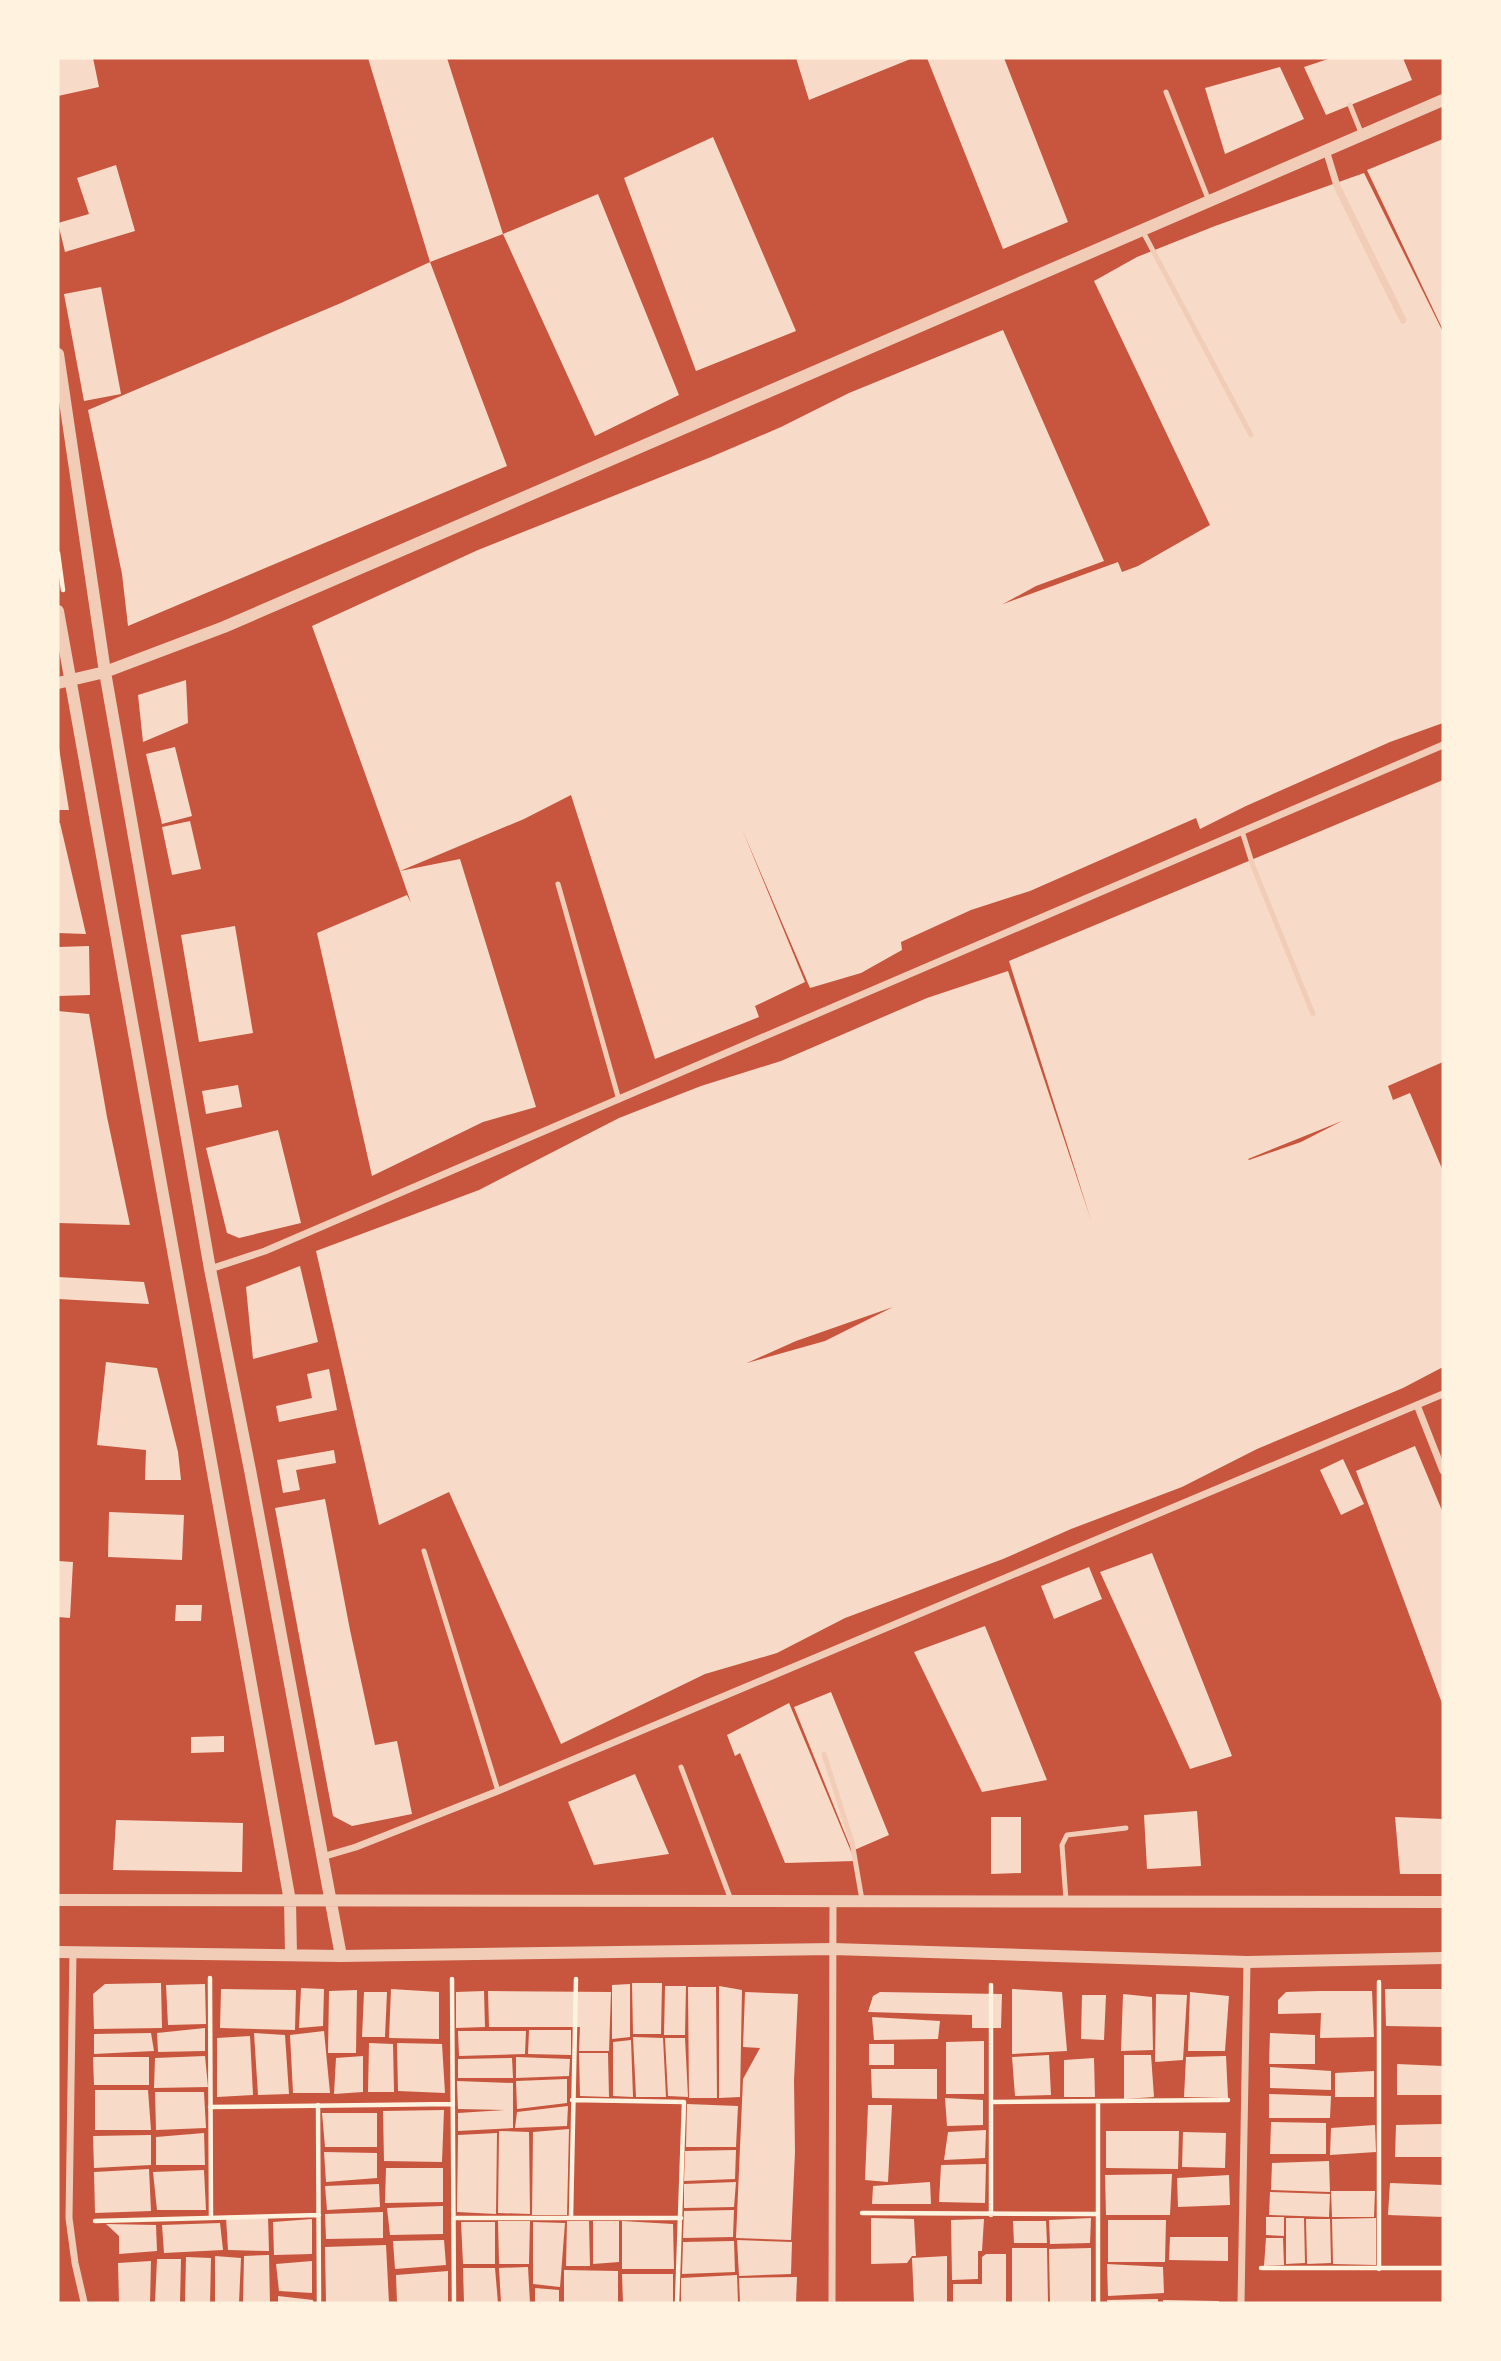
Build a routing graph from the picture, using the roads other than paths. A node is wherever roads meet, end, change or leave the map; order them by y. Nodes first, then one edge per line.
1 (1166, 92) dead end
2 (1443, 100) edge
3 (1350, 105) dead end
4 (1362, 135) junction
5 (1326, 150) junction
6 (1209, 201) junction
7 (1142, 230) junction
8 (1403, 320) dead end
9 (58, 354) edge
10 (1251, 435) dead end
11 (58, 611) edge
12 (105, 672) junction
13 (63, 682) edge
14 (1443, 745) edge
15 (1242, 831) junction
16 (558, 884) dead end
17 (1313, 1014) dead end
18 (619, 1100) junction
19 (210, 1269) junction
20 (1443, 1394) edge
21 (1417, 1405) junction
22 (1443, 1471) edge
23 (424, 1551) dead end
24 (824, 1754) dead end
25 (681, 1767) dead end
26 (498, 1791) junction
27 (1126, 1828) dead end
28 (322, 1857) junction
29 (58, 1900) edge
30 (731, 1900) junction
31 (833, 1900) junction
32 (862, 1900) junction
33 (1066, 1900) junction
34 (290, 1901) junction
35 (330, 1901) junction
36 (1443, 1902) edge
37 (833, 1949) junction
38 (58, 1952) edge
39 (73, 1952) junction
40 (291, 1955) junction
41 (341, 1956) junction
42 (1443, 1958) edge
43 (1247, 1962) junction
44 (84, 2302) edge
45 (832, 2303) edge
46 (1241, 2303) edge

1 - 6 lane
2 - 4 street
3 - 4 lane
4 - 5 street
5 - 6 street
5 - 8 street
6 - 7 street
7 - 10 lane
7 - 12 street
9 - 12 street
11 - 13 street
12 - 13 street
12 - 19 street
13 - 34 street
14 - 15 street
15 - 17 lane
15 - 18 street
16 - 18 lane
18 - 19 street
19 - 28 street
20 - 21 street
21 - 22 street
21 - 26 street
23 - 26 lane
24 - 32 lane
25 - 30 lane
26 - 28 street
27 - 33 lane
28 - 35 street
29 - 34 street
30 - 31 street
30 - 35 street
31 - 32 street
31 - 37 street
32 - 33 street
33 - 36 street
34 - 35 street
34 - 40 street
35 - 41 street
37 - 41 street
37 - 43 street
37 - 45 street
38 - 39 street
39 - 40 street
39 - 44 street
40 - 41 street
42 - 43 street
43 - 46 street

